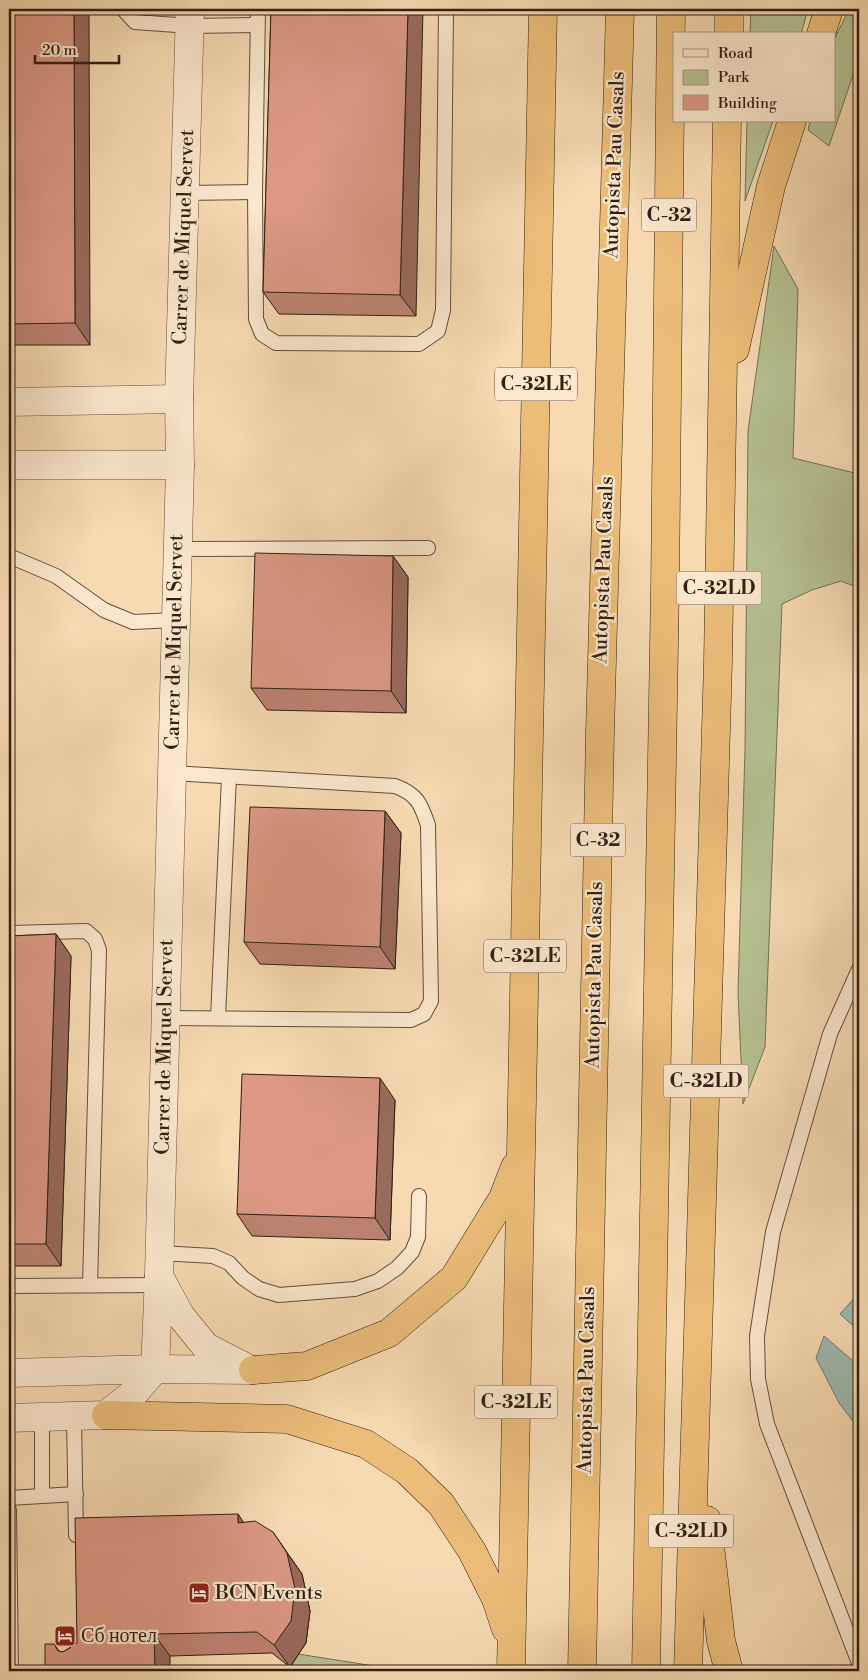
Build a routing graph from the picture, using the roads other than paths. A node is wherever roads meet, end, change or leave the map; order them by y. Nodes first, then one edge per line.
1 (123, 9) edge
2 (258, 9) edge
3 (446, 9) edge
4 (543, 9) edge
5 (620, 9) edge
6 (672, 9) edge
7 (729, 9) edge
8 (829, 9) edge
9 (190, 17) edge
10 (257, 25) junction
11 (729, 32) edge
12 (822, 32) edge
13 (727, 122) edge
14 (792, 122) edge
15 (255, 192) junction
16 (185, 193) junction
17 (179, 399) junction
18 (9, 402) edge
19 (722, 406) junction
20 (9, 465) edge
21 (180, 465) junction
22 (428, 548) dead end
23 (177, 549) junction
24 (9, 556) edge
25 (175, 620) junction
26 (172, 773) junction
27 (229, 777) junction
28 (9, 933) edge
29 (859, 968) edge
30 (166, 1018) junction
31 (218, 1018) junction
32 (521, 1154) junction
33 (419, 1196) dead end
34 (159, 1271) junction
35 (90, 1285) junction
36 (9, 1286) edge
37 (155, 1369) junction
38 (253, 1370) junction
39 (9, 1373) edge
40 (698, 1392) junction
41 (106, 1416) junction
42 (9, 1418) edge
43 (42, 1418) junction
44 (74, 1418) junction
45 (76, 1494) junction
46 (42, 1496) junction
47 (9, 1498) edge
48 (9, 1510) edge
49 (76, 1551) edge
50 (511, 1661) edge
51 (859, 1663) edge
52 (11, 1671) edge
53 (582, 1671) edge
54 (646, 1671) edge
55 (688, 1671) edge
56 (729, 1671) edge

1 - 9 lane
2 - 10 lane
3 - 15 lane
4 - 32 highway, C-32LE
5 - 53 highway, Autopista Pau Casals / C-32
6 - 54 highway, C-32
7 - 11 highway
8 - 12 highway
9 - 10 lane
9 - 16 street, Carrer de Miquel Servet
10 - 15 lane
13 - 19 highway, C-32LD
14 - 19 highway
15 - 16 lane
16 - 17 street, Carrer de Miquel Servet
17 - 18 street
17 - 21 street, Carrer de Miquel Servet
19 - 40 highway, C-32LD
20 - 21 street
21 - 23 street, Carrer de Miquel Servet
22 - 23 lane
23 - 25 street, Carrer de Miquel Servet
24 - 25 lane
25 - 26 street, Carrer de Miquel Servet
26 - 27 lane
26 - 30 street, Carrer de Miquel Servet
27 - 31 lane
27 - 31 lane
28 - 35 lane
29 - 51 lane
30 - 31 lane
30 - 34 street, Carrer de Miquel Servet
32 - 38 highway
32 - 50 highway, C-32LE
33 - 34 lane
34 - 35 lane
34 - 37 street, Carrer de Miquel Servet
34 - 38 street, Carrer de Miquel Servet
35 - 36 lane
37 - 38 street
37 - 39 street
37 - 41 street
40 - 55 highway, C-32LD
40 - 56 highway
41 - 44 street
41 - 50 highway
42 - 43 street
43 - 44 street
43 - 46 lane
44 - 45 lane
45 - 46 lane
45 - 49 lane
46 - 47 lane
48 - 52 lane

